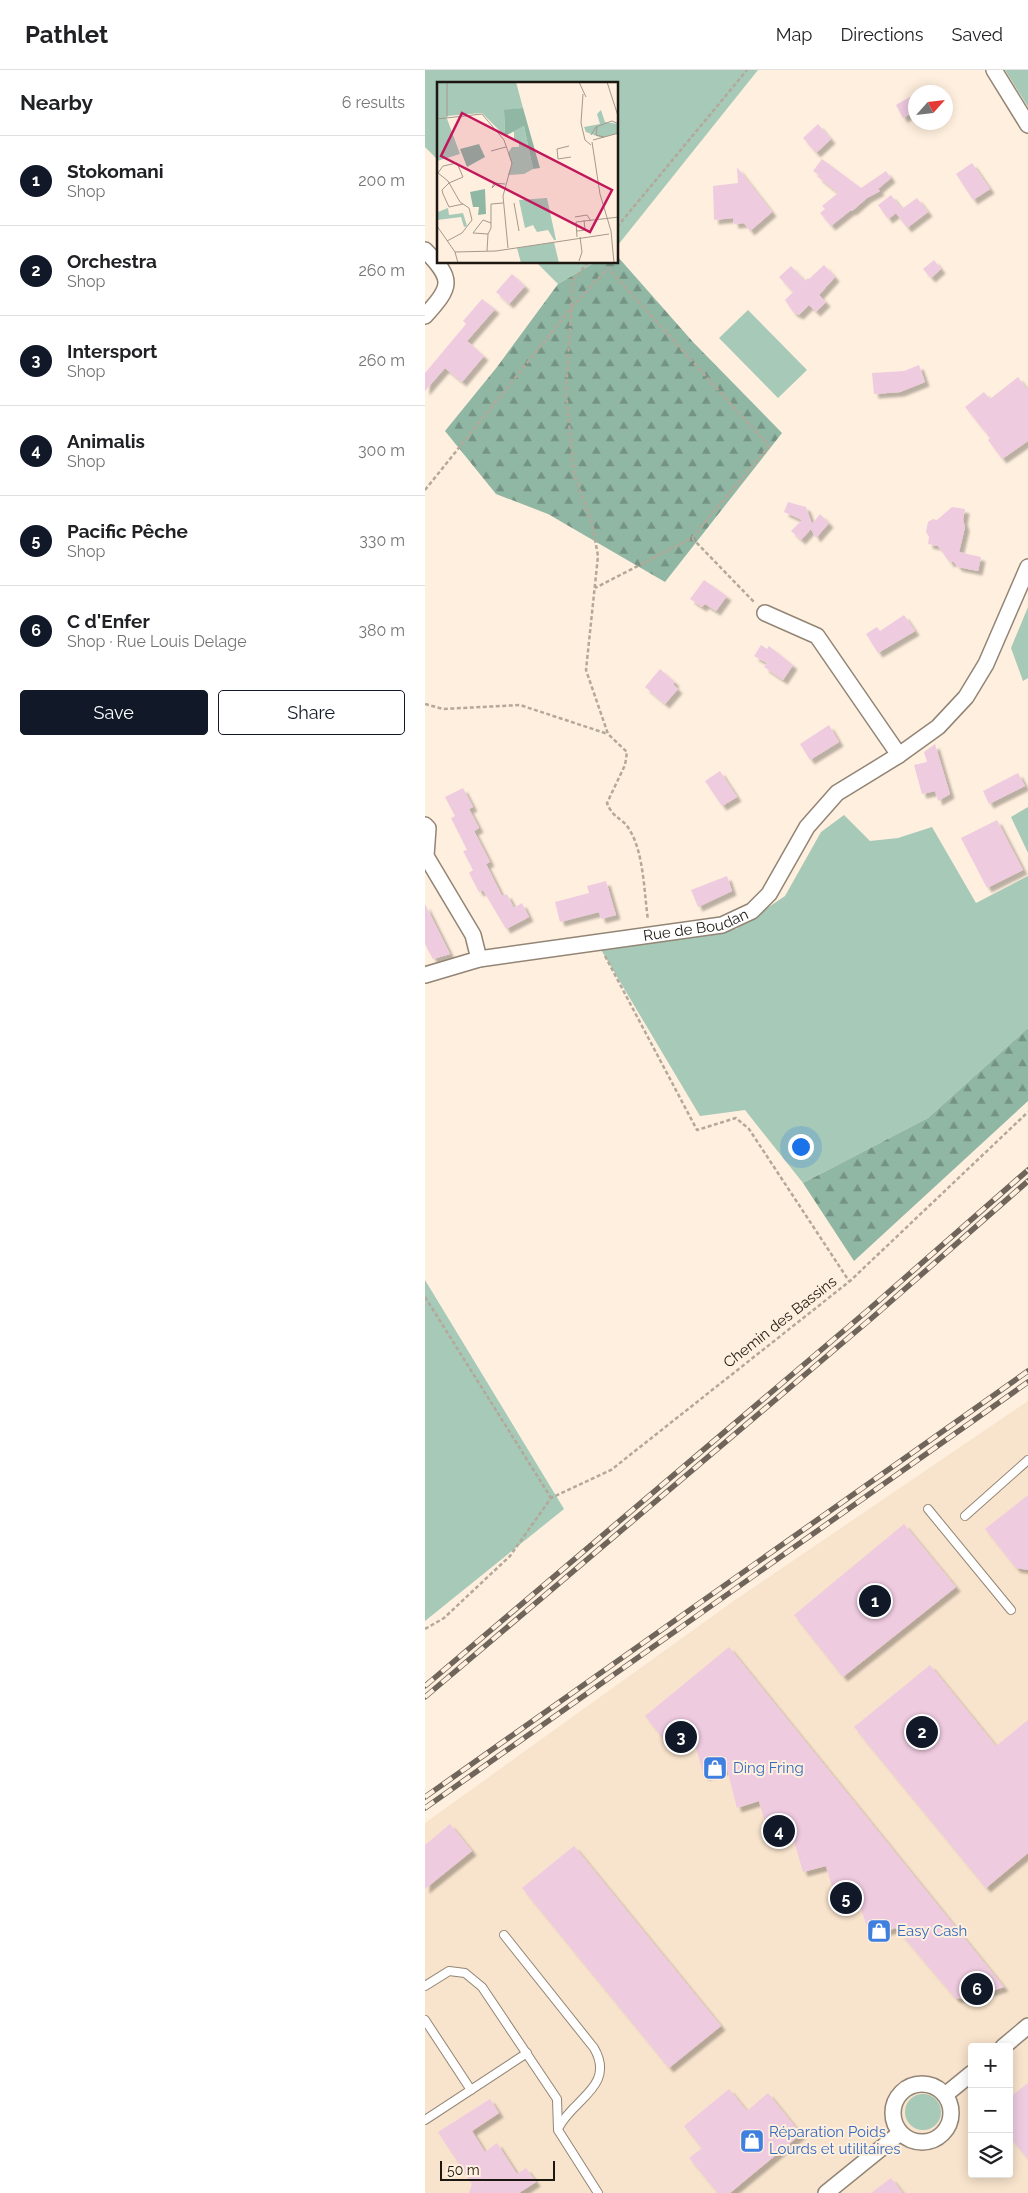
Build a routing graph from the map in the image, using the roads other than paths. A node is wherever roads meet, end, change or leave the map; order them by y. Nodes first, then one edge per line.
1 (994, 70) edge
2 (1028, 125) edge
3 (425, 250) edge
4 (425, 316) edge
5 (1028, 567) edge
6 (765, 613) road end
7 (899, 755) junction
8 (425, 825) edge
9 (425, 856) edge
10 (479, 959) junction
11 (425, 975) edge
12 (1028, 1460) edge
13 (928, 1509) dead end
14 (965, 1516) dead end
15 (1011, 1610) dead end
16 (504, 1935) dead end
17 (425, 1986) edge
18 (425, 2020) edge
19 (1028, 2026) edge
20 (1008, 2043) edge
21 (527, 2053) junction
22 (968, 2076) edge
23 (471, 2090) junction
24 (945, 2095) junction
25 (425, 2120) edge
26 (558, 2130) junction
27 (900, 2132) junction
28 (598, 2193) edge
29 (827, 2193) edge

1 - 2 street
3 - 4 street
5 - 7 street, Rue de Boudan
6 - 7 street
7 - 10 street, Rue de Boudan
8 - 9 street
9 - 10 street
10 - 11 street, Rue de Boudan
12 - 14 lane
13 - 15 lane
16 - 26 lane
17 - 21 lane
18 - 23 lane
19 - 20 street
21 - 23 lane
21 - 26 lane
22 - 24 street
23 - 25 lane
24 - 27 street
24 - 27 street
26 - 28 lane
27 - 29 street

